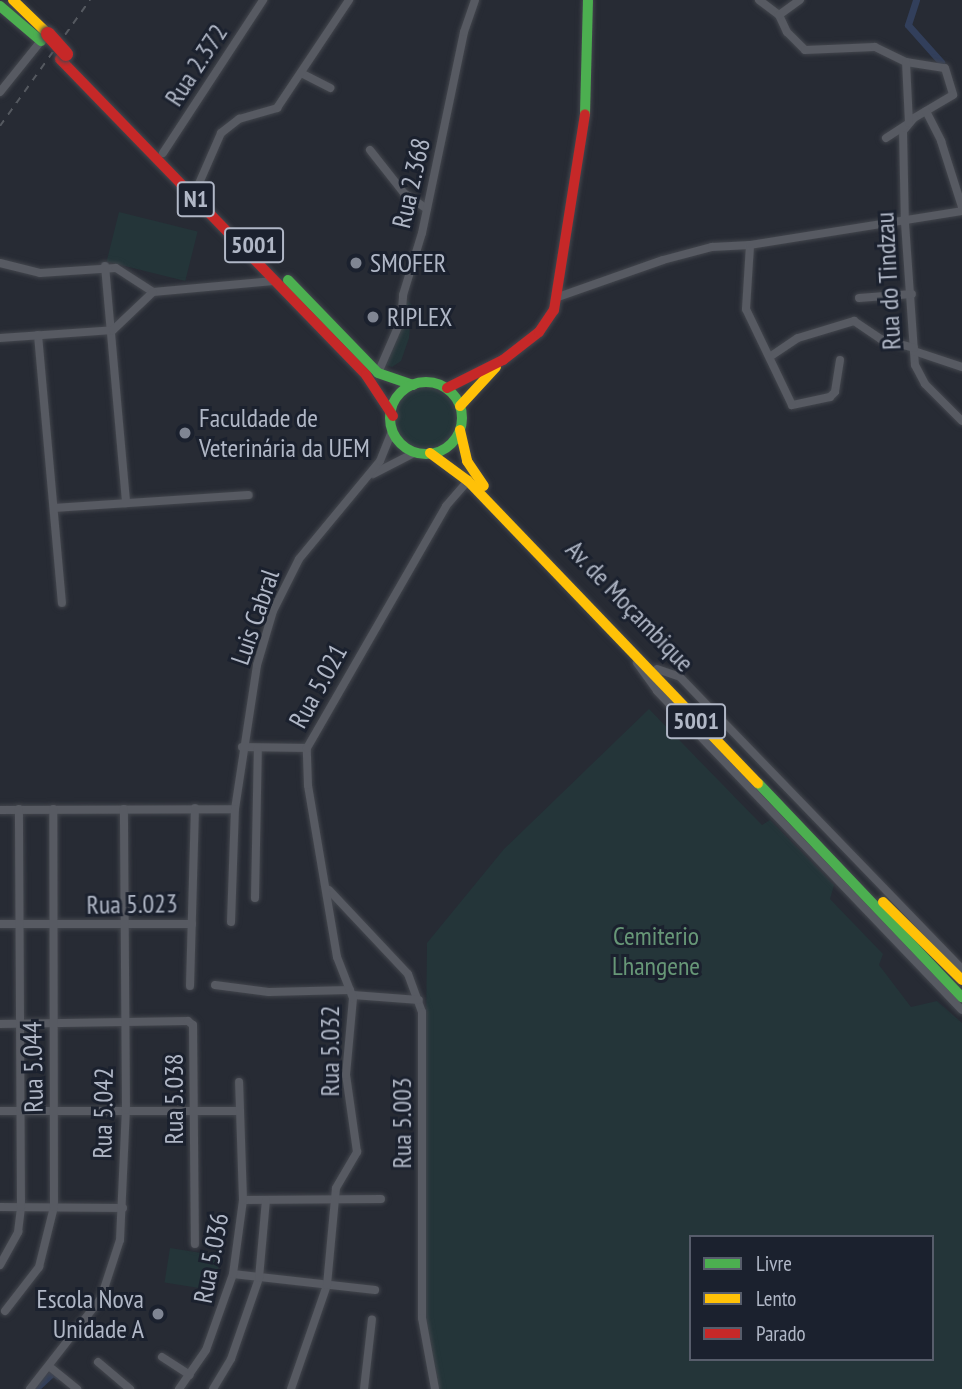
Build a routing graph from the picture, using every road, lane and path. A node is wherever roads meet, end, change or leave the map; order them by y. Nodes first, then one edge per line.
1 (263, 0) edge
2 (349, 0) edge
3 (475, 0) edge
4 (588, 0) edge
5 (759, 0) edge
6 (800, 0) edge
7 (5, 9) edge
8 (779, 15) junction
9 (45, 38) junction
10 (63, 57) junction
11 (906, 62) junction
12 (301, 73) junction
13 (330, 88) dead end
14 (103, 91) joint
15 (0, 92) edge
16 (926, 111) junction
17 (911, 120) junction
18 (886, 138) dead end
19 (370, 150) dead end
20 (163, 153) junction
21 (197, 188) junction
22 (427, 209) junction
23 (962, 209) edge
24 (905, 223) junction
25 (754, 245) junction
26 (0, 262) edge
27 (105, 266) junction
28 (275, 281) junction
29 (153, 292) junction
30 (912, 294) junction
31 (558, 296) junction
32 (859, 299) dead end
33 (113, 330) junction
34 (38, 335) junction
35 (0, 338) edge
36 (914, 350) junction
37 (771, 356) junction
38 (503, 359) junction
39 (840, 360) dead end
40 (962, 367) edge
41 (378, 373) junction
42 (413, 385) junction
43 (447, 388) junction
44 (460, 406) junction
45 (393, 416) junction
46 (962, 421) edge
47 (460, 430) junction
48 (392, 431) junction
49 (414, 453) junction
50 (430, 453) junction
51 (468, 481) junction
52 (362, 483) junction
53 (249, 495) dead end
54 (126, 503) junction
55 (54, 508) junction
56 (62, 603) dead end
57 (636, 658) junction
58 (242, 747) junction
59 (258, 748) junction
60 (307, 748) junction
61 (195, 808) junction
62 (19, 809) junction
63 (53, 809) junction
64 (124, 809) junction
65 (235, 809) junction
66 (0, 810) edge
67 (328, 890) junction
68 (255, 898) dead end
69 (231, 922) dead end
70 (0, 924) edge
71 (20, 924) junction
72 (192, 924) junction
73 (53, 925) junction
74 (122, 926) junction
75 (961, 978) edge
76 (215, 985) dead end
77 (190, 986) dead end
78 (352, 993) junction
79 (419, 1000) junction
80 (962, 1010) edge
81 (125, 1022) junction
82 (20, 1023) junction
83 (0, 1024) edge
84 (54, 1024) junction
85 (239, 1082) dead end
86 (126, 1110) junction
87 (196, 1110) junction
88 (0, 1111) edge
89 (20, 1111) junction
90 (55, 1111) junction
91 (239, 1111) junction
92 (335, 1199) junction
93 (381, 1199) dead end
94 (243, 1200) junction
95 (266, 1200) junction
96 (0, 1207) edge
97 (21, 1207) junction
98 (54, 1208) junction
99 (122, 1208) junction
100 (195, 1244) dead end
101 (0, 1265) edge
102 (233, 1274) junction
103 (259, 1278) junction
104 (327, 1285) junction
105 (375, 1290) dead end
106 (5, 1311) dead end
107 (372, 1319) dead end
108 (162, 1357) dead end
109 (98, 1362) dead end
110 (50, 1367) junction
111 (190, 1375) junction
112 (30, 1389) edge
113 (77, 1389) edge
114 (130, 1389) edge
115 (179, 1389) edge
116 (213, 1389) edge
117 (291, 1389) edge
118 (364, 1389) edge
119 (435, 1389) edge

1 - 20 street, Rua 2.372
2 - 12 street
3 - 22 street, Rua 2.368
4 - 31 main road
5 - 8 street
6 - 8 street
7 - 9 main road, N1
8 - 11 street
9 - 10 main road, N1
9 - 15 street
10 - 14 main road, N1
10 - 28 main road, N1
11 - 16 street
11 - 17 street, Rua do Tindzau
12 - 13 street
12 - 21 street
14 - 20 main road, 5001
16 - 17 street
16 - 23 street
17 - 18 street
17 - 24 street, Rua do Tindzau
19 - 22 street
20 - 21 main road, 5001
21 - 41 main road, 5001
22 - 41 street, Rua 2.368
23 - 24 street
24 - 25 street
24 - 30 street, Rua do Tindzau
25 - 31 street
25 - 37 street
26 - 27 street
27 - 29 street
27 - 33 street
28 - 29 street
28 - 45 main road, N1
29 - 33 street
30 - 32 street
30 - 36 street, Rua do Tindzau
31 - 38 main road
33 - 34 street
33 - 54 street
34 - 35 street
34 - 55 street
36 - 37 street
36 - 40 street
36 - 46 street, Rua do Tindzau
37 - 39 street
38 - 43 main road
38 - 44 main road
41 - 42 main road, 5001
42 - 43 main road, 5001
42 - 45 main road
43 - 44 main road
44 - 47 main road
45 - 48 main road
47 - 50 main road
47 - 75 main road, Av. de Moçambique / 5001
48 - 49 main road
48 - 52 street, Luis Cabral
49 - 50 main road
49 - 52 street, Luis Cabral
50 - 51 main road, Av. de Moçambique / 5001
51 - 57 main road, Av. de Moçambique / 5001
51 - 60 street, Rua 5.021
52 - 58 street, Luis Cabral
53 - 54 street
54 - 55 street
55 - 56 street
57 - 75 main road, Av. de Moçambique / 5001
57 - 80 street
58 - 59 street, Rua 5.021
58 - 65 street
59 - 60 street, Rua 5.021
59 - 68 street
60 - 67 street, Rua 5.032
61 - 64 street
61 - 65 street
61 - 72 street, Rua 5.023
62 - 63 street
62 - 66 street
62 - 71 street
63 - 64 street
63 - 73 street, Rua 5.044
64 - 74 street, Rua 5.042
65 - 69 street
67 - 78 street, Rua 5.032
67 - 79 street, Rua 5.003
70 - 71 street, Rua 5.023
71 - 73 street, Rua 5.023
71 - 82 street
72 - 74 street, Rua 5.023
72 - 77 street
73 - 74 street, Rua 5.023
73 - 84 street, Rua 5.044
74 - 81 street, Rua 5.042
76 - 78 street
78 - 79 street
78 - 92 street, Rua 5.032
79 - 119 street, Rua 5.003
81 - 84 street
81 - 86 street, Rua 5.042
81 - 87 street, Rua 5.038
82 - 83 street
82 - 84 street
82 - 89 street
84 - 90 street, Rua 5.044
85 - 91 street, Rua 5.036
86 - 87 street
86 - 90 street
86 - 99 street, Rua 5.042
87 - 91 street
87 - 100 street, Rua 5.038
88 - 89 street
89 - 90 street
89 - 97 street
90 - 98 street, Rua 5.044
91 - 94 street, Rua 5.036
92 - 93 street
92 - 95 street
92 - 104 street, Rua 5.032
94 - 95 street
94 - 102 street, Rua 5.036
95 - 103 street
96 - 97 street
97 - 98 street
97 - 101 street
98 - 99 street
98 - 106 street, Rua 5.044
99 - 110 street, Rua 5.042
102 - 103 street
102 - 111 street, Rua 5.036
103 - 104 street
103 - 116 street
104 - 105 street
104 - 117 street, Rua 5.032
107 - 118 street
108 - 111 street
109 - 114 street
110 - 112 street, Rua 5.042
110 - 113 street
111 - 115 street, Rua 5.036

